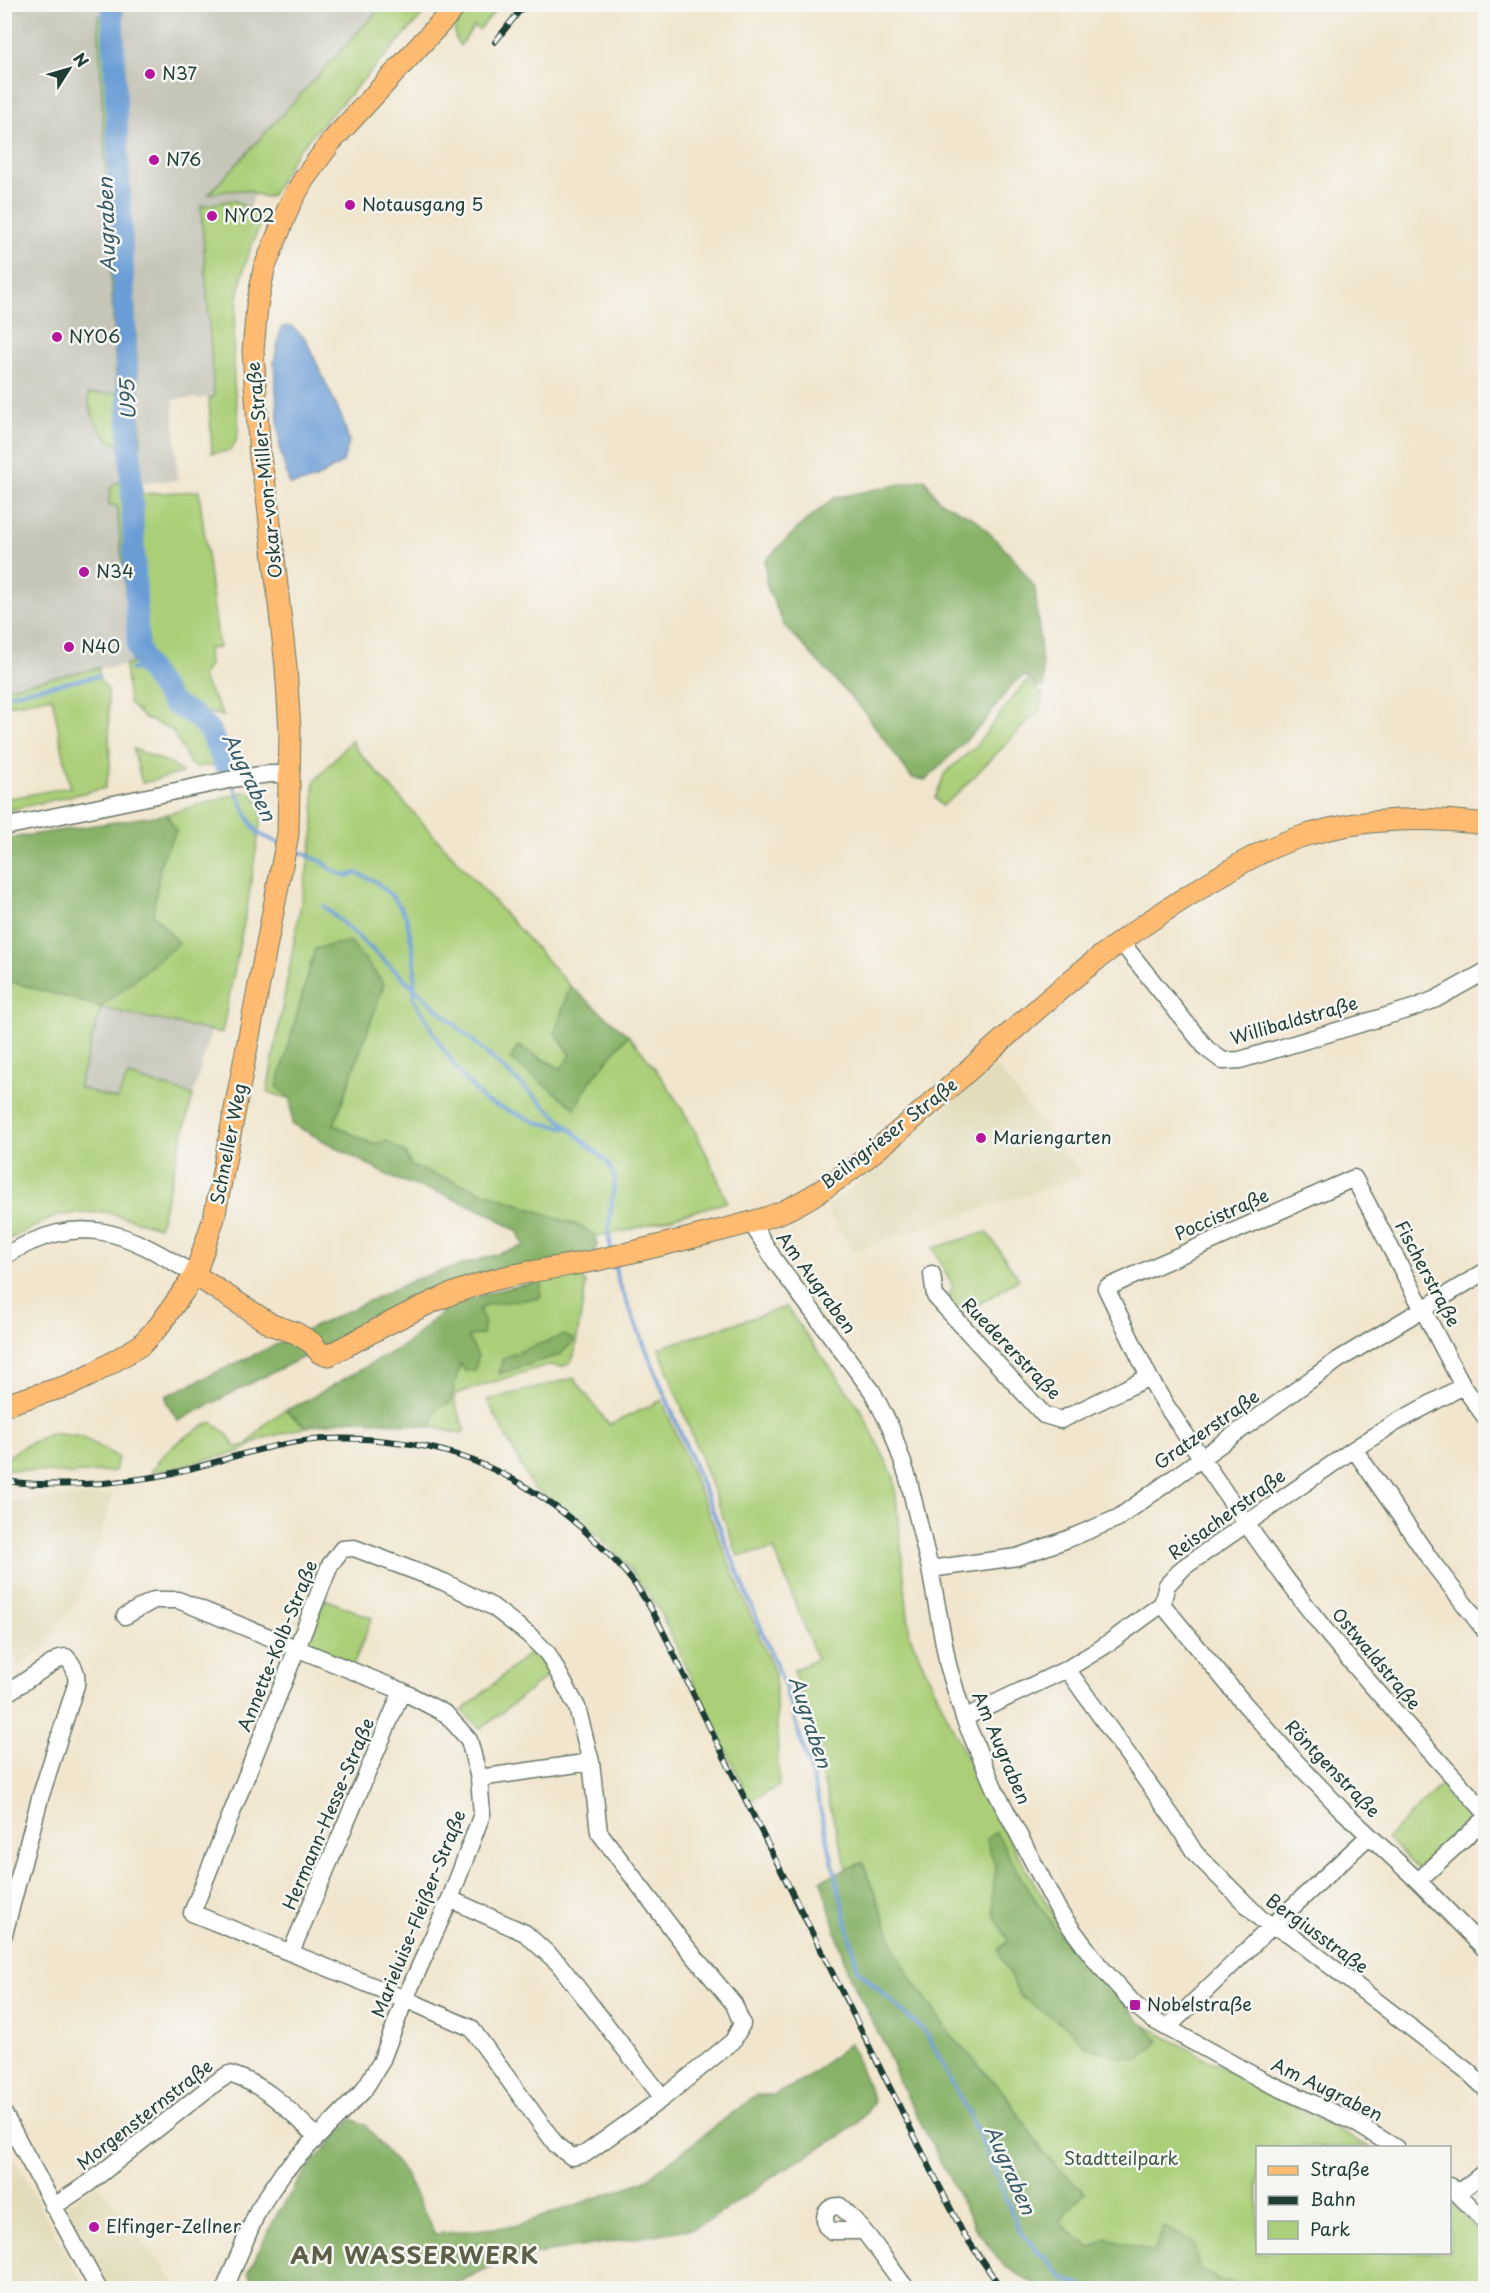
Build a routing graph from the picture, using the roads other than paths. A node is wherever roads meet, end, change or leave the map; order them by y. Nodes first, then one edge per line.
1 (458, 4) edge
2 (288, 774) junction
3 (1485, 824) edge
4 (4, 826) edge
5 (1120, 942) junction
6 (1485, 971) edge
7 (1354, 1178) joint
8 (751, 1222) junction
9 (4, 1256) edge
10 (1485, 1271) edge
11 (932, 1274) dead end
12 (195, 1275) junction
13 (1106, 1288) joint
14 (1423, 1308) junction
15 (1149, 1377) junction
16 (1463, 1386) junction
17 (4, 1405) edge
18 (1485, 1418) edge
19 (1354, 1449) junction
20 (1201, 1457) junction
21 (1247, 1522) junction
22 (930, 1569) junction
23 (1162, 1604) junction
24 (125, 1616) dead end
25 (1485, 1632) edge
26 (297, 1648) junction
27 (1067, 1669) junction
28 (402, 1691) junction
29 (4, 1695) edge
30 (964, 1718) junction
31 (591, 1762) junction
32 (479, 1778) junction
33 (1485, 1813) edge
34 (1485, 1818) edge
35 (1369, 1836) junction
36 (1418, 1881) junction
37 (450, 1899) junction
38 (1273, 1925) junction
39 (4, 1934) edge
40 (1485, 1950) edge
41 (291, 1952) junction
42 (405, 1999) junction
43 (1167, 2028) junction
44 (1485, 2089) edge
45 (663, 2098) junction
46 (4, 2114) edge
47 (317, 2137) junction
48 (1393, 2146) edge
49 (1485, 2171) edge
50 (1454, 2189) edge
51 (53, 2207) junction
52 (1485, 2222) edge
53 (863, 2231) dead end
54 (225, 2288) edge
55 (98, 2289) edge
56 (906, 2289) edge

1 - 2 main road, Oskar-von-Miller-Straße
2 - 4 street
2 - 12 main road, Schneller Weg
3 - 5 main road, Beilngrieser Straße
5 - 6 street, Willibaldstraße
5 - 8 main road, Beilngrieser Straße
7 - 13 street, Poccistraße
7 - 14 street, Fischerstraße
8 - 12 main road, Beilngrieser Straße
8 - 22 street, Am Augraben
9 - 12 street
10 - 14 street, Gratzerstraße
11 - 15 street, Ruedererstraße
12 - 17 main road, Schneller Weg
13 - 15 street, Ostwaldstraße
14 - 16 street, Fischerstraße
14 - 20 street, Gratzerstraße
15 - 20 street, Ostwaldstraße
16 - 18 street, Fischerstraße
16 - 19 street, Reisacherstraße
19 - 21 street, Reisacherstraße
19 - 25 street
20 - 21 street, Ostwaldstraße
20 - 22 street, Gratzerstraße
21 - 23 street, Reisacherstraße
21 - 33 street, Ostwaldstraße
22 - 30 street, Am Augraben
23 - 27 street, Reisacherstraße
23 - 35 street, Röntgenstraße
24 - 26 street, Marieluise-Fleißer-Straße
26 - 28 street, Marieluise-Fleißer-Straße
26 - 31 street, Annette-Kolb-Straße
26 - 41 street, Annette-Kolb-Straße
27 - 30 street, Reisacherstraße
27 - 38 street, Bergiusstraße
28 - 32 street, Marieluise-Fleißer-Straße
28 - 41 street, Hermann-Hesse-Straße
29 - 39 street
30 - 43 street, Am Augraben
31 - 32 street
31 - 45 street, Annette-Kolb-Straße
32 - 37 street, Marieluise-Fleißer-Straße
34 - 36 street
35 - 36 street, Röntgenstraße
35 - 38 street
36 - 40 street, Röntgenstraße
37 - 42 street, Marieluise-Fleißer-Straße
37 - 45 street
38 - 43 street
38 - 44 street, Bergiusstraße
41 - 42 street, Annette-Kolb-Straße
42 - 45 street, Annette-Kolb-Straße
42 - 47 street, Marieluise-Fleißer-Straße
43 - 48 street, Am Augraben
46 - 51 street
47 - 51 street, Morgensternstraße
47 - 54 street, Marieluise-Fleißer-Straße
49 - 50 street
50 - 52 street
51 - 55 street
53 - 56 street

